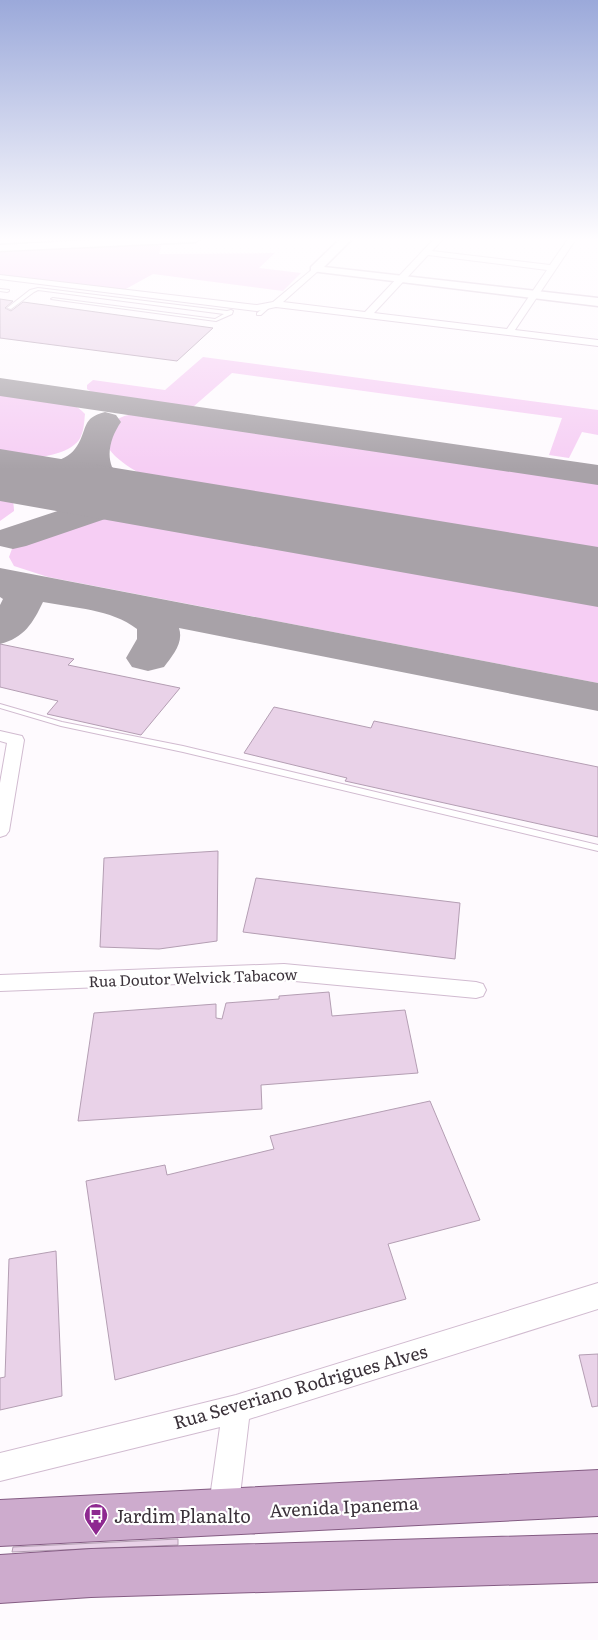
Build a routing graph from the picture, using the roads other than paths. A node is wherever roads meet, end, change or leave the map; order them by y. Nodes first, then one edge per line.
1 (183, 316) edge
2 (223, 316) edge
3 (371, 316) edge
4 (521, 316) edge
5 (509, 332) junction
6 (598, 343) edge
7 (0, 706) edge
8 (8, 738) edge
9 (0, 831) edge
10 (598, 848) edge
11 (0, 983) edge
12 (476, 990) dead end
13 (598, 1296) edge
14 (236, 1409) junction
15 (0, 1467) edge
16 (598, 1493) edge
17 (598, 1502) edge
18 (223, 1512) junction
19 (0, 1523) edge
20 (0, 1531) edge
21 (269, 1553) dead end
22 (598, 1558) edge
23 (0, 1566) edge
24 (0, 1579) edge

1 - 2 lane
3 - 5 street
4 - 5 street
5 - 6 street
7 - 10 lane
8 - 9 street
11 - 12 street, Rua Doutor Welvick Tabacow
13 - 14 street, Rua Severiano Rodrigues Alves
14 - 15 street, Rua Severiano Rodrigues Alves
14 - 18 street
16 - 18 main road, Avenida Ipanema
17 - 20 lane
18 - 19 main road, Avenida Ipanema
21 - 23 lane
22 - 24 main road

